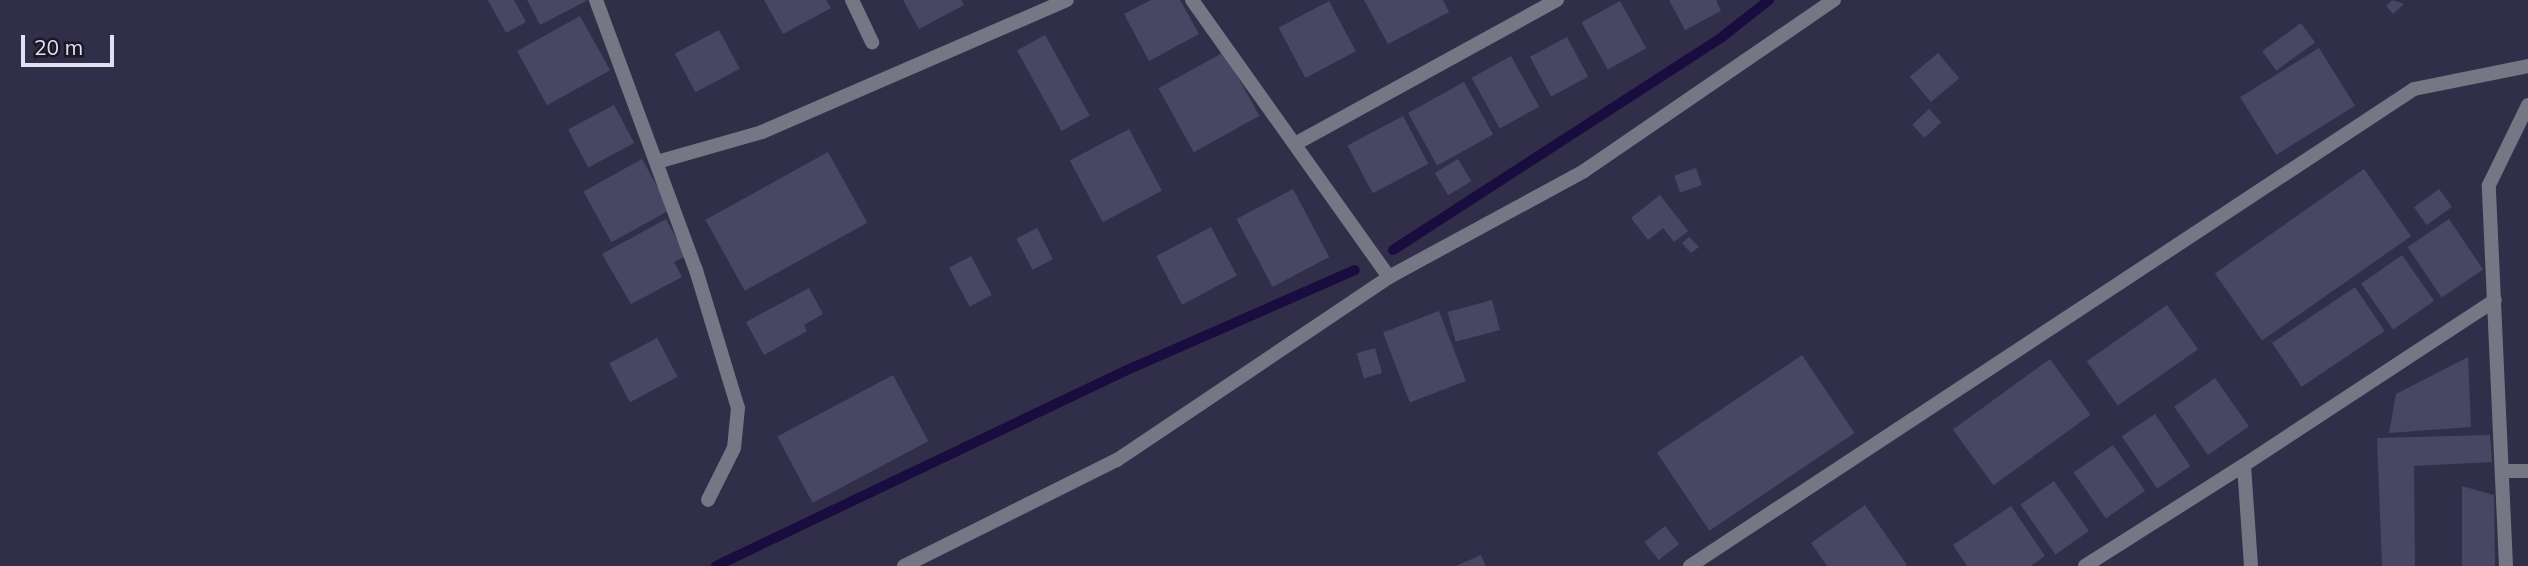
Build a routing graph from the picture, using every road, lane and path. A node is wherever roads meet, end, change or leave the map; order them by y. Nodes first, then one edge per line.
1 (596, 0) edge
2 (852, 0) edge
3 (1067, 0) edge
4 (1192, 0) edge
5 (1557, 0) edge
6 (1834, 0) edge
7 (872, 42) dead end
8 (2528, 66) edge
9 (2528, 105) edge
10 (1295, 144) junction
11 (657, 162) junction
12 (1389, 277) junction
13 (2496, 300) junction
14 (2244, 465) junction
15 (2504, 471) junction
16 (2528, 471) edge
17 (708, 500) dead end
18 (904, 566) edge
19 (1690, 566) edge
20 (2085, 566) edge
21 (2251, 566) edge
22 (2506, 566) edge

1 - 11 street
2 - 7 street
3 - 11 street
4 - 10 street
5 - 10 street
6 - 12 street
8 - 19 street
9 - 13 street
10 - 12 street
11 - 17 street
12 - 18 street
13 - 14 street
13 - 15 street
14 - 20 street
14 - 21 street
15 - 16 street
15 - 22 street

